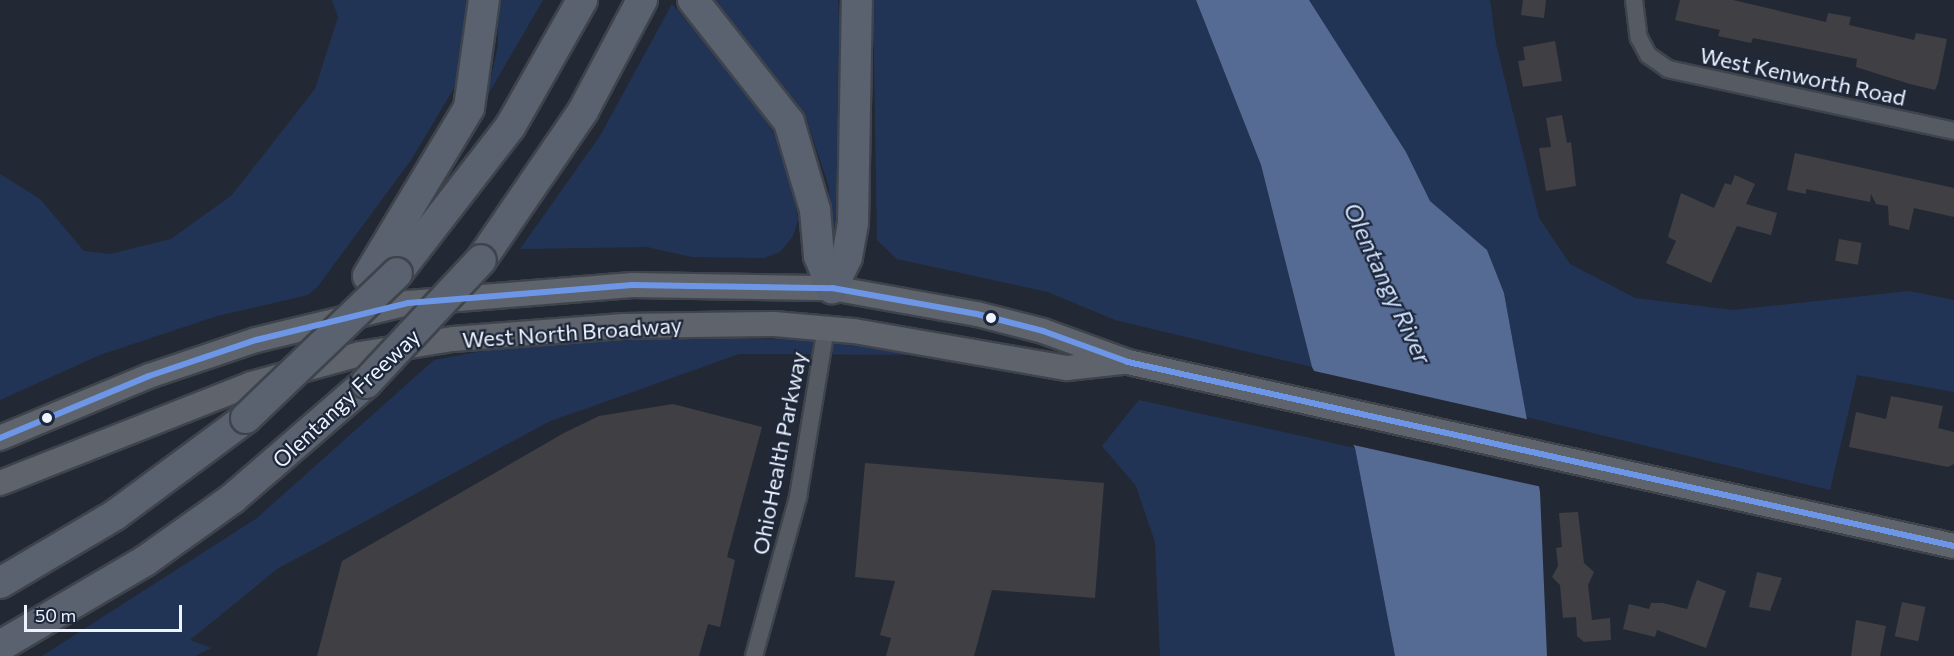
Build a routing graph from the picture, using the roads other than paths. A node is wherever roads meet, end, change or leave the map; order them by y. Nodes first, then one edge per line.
1 (484, 0) edge
2 (582, 0) edge
3 (642, 0) edge
4 (693, 0) edge
5 (857, 0) edge
6 (1634, 0) edge
7 (1954, 131) edge
8 (832, 288) junction
9 (826, 327) junction
10 (1128, 362) junction
11 (246, 418) junction
12 (1, 437) edge
13 (0, 483) edge
14 (1954, 546) edge
15 (0, 583) edge
16 (0, 646) edge
17 (754, 656) edge

1 - 11 highway, bridge
2 - 11 highway, bridge
3 - 16 highway, Olentangy Freeway, bridge
4 - 8 highway
5 - 8 highway
6 - 7 street, West Kenworth Road
8 - 9 main road
8 - 10 main road, West North Broadway
8 - 12 main road, West North Broadway
9 - 10 main road, West North Broadway
9 - 13 main road, West North Broadway
9 - 17 street, OhioHealth Parkway
10 - 14 main road, West North Broadway
11 - 15 highway

